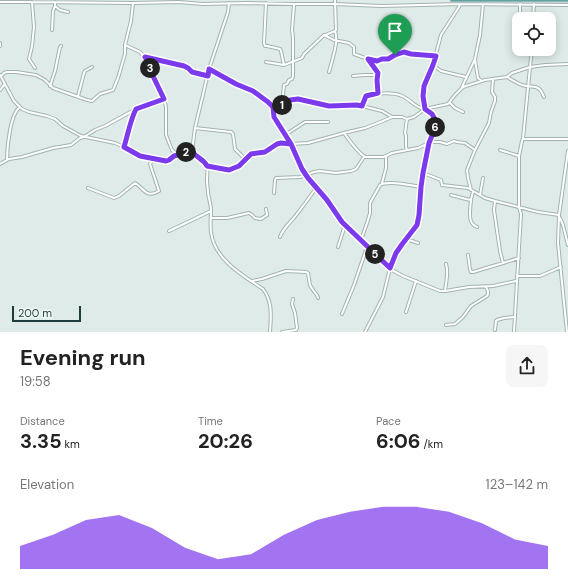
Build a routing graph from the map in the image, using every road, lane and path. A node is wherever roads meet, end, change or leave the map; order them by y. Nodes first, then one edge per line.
1 (335, 0) edge
2 (452, 0) edge
3 (534, 0) edge
4 (568, 0) edge
5 (0, 2) edge
6 (32, 2) junction
7 (55, 2) junction
8 (133, 3) junction
9 (229, 3) junction
10 (266, 4) junction
11 (294, 4) junction
12 (335, 4) junction
13 (460, 4) junction
14 (483, 4) junction
15 (520, 4) junction
16 (534, 4) junction
17 (568, 5) edge
18 (55, 6) junction
19 (68, 12) dead end
20 (520, 12) edge
21 (533, 12) edge
22 (52, 30) dead end
23 (335, 31) junction
24 (324, 35) junction
25 (336, 41) junction
26 (125, 45) junction
27 (61, 46) dead end
28 (436, 56) junction
29 (531, 56) edge
30 (145, 57) junction
31 (368, 59) junction
32 (475, 59) junction
33 (266, 62) dead end
34 (293, 62) junction
35 (568, 64) edge
36 (284, 65) junction
37 (433, 65) junction
38 (92, 67) dead end
39 (530, 67) junction
40 (35, 68) dead end
41 (209, 69) junction
42 (329, 72) dead end
43 (378, 75) junction
44 (0, 76) edge
45 (208, 76) junction
46 (353, 76) dead end
47 (466, 77) junction
48 (507, 77) junction
49 (493, 79) junction
50 (482, 81) junction
51 (4, 84) junction
52 (50, 86) junction
53 (528, 86) junction
54 (462, 88) junction
55 (0, 90) edge
56 (378, 93) junction
57 (78, 96) junction
58 (544, 97) dead end
59 (164, 99) junction
60 (450, 103) junction
61 (282, 105) junction
62 (362, 106) junction
63 (20, 107) junction
64 (273, 107) junction
65 (136, 109) junction
66 (425, 109) junction
67 (463, 112) dead end
68 (392, 117) junction
69 (407, 119) junction
70 (328, 122) dead end
71 (195, 128) junction
72 (344, 133) junction
73 (285, 135) junction
74 (84, 137) junction
75 (523, 139) junction
76 (568, 139) edge
77 (429, 143) junction
78 (291, 144) junction
79 (124, 147) junction
80 (407, 150) junction
81 (475, 150) junction
82 (500, 150) dead end
83 (192, 151) junction
84 (568, 151) edge
85 (176, 154) junction
86 (386, 156) junction
87 (519, 156) junction
88 (364, 157) junction
89 (155, 159) junction
90 (245, 159) junction
91 (7, 160) junction
92 (0, 164) edge
93 (207, 166) junction
94 (423, 173) junction
95 (305, 175) junction
96 (483, 178) dead end
97 (382, 183) junction
98 (421, 187) junction
99 (88, 188) dead end
100 (316, 188) junction
101 (472, 191) junction
102 (274, 194) dead end
103 (451, 195) dead end
104 (480, 196) junction
105 (471, 200) junction
106 (495, 201) junction
107 (519, 207) junction
108 (266, 209) dead end
109 (211, 211) junction
110 (560, 216) junction
111 (211, 218) junction
112 (345, 224) junction
113 (477, 227) dead end
114 (169, 231) dead end
115 (280, 237) dead end
116 (406, 239) junction
117 (361, 240) junction
118 (418, 243) dead end
119 (568, 245) edge
120 (368, 247) junction
121 (338, 248) dead end
122 (468, 255) dead end
123 (519, 258) junction
124 (503, 263) junction
125 (446, 264) dead end
126 (561, 267) junction
127 (390, 268) junction
128 (517, 276) junction
129 (251, 281) junction
130 (416, 281) junction
131 (516, 281) junction
132 (486, 287) junction
133 (445, 291) junction
134 (318, 298) dead end
135 (293, 299) dead end
136 (406, 312) dead end
137 (342, 314) dead end
138 (514, 317) junction
139 (446, 325) dead end
140 (495, 330) dead end
141 (270, 332) edge
142 (282, 332) edge
143 (365, 332) edge
144 (514, 332) edge
145 (567, 332) edge

1 - 12 street
2 - 3 main road
3 - 4 main road
3 - 16 street
5 - 6 street
6 - 7 street
6 - 40 street
7 - 8 street
7 - 18 street
8 - 9 street
8 - 26 street
9 - 10 street
9 - 41 street
10 - 11 street
10 - 36 street
11 - 12 street
11 - 34 street
12 - 13 street
12 - 23 street
13 - 14 street
13 - 28 street
14 - 15 street
14 - 32 street
15 - 16 street
15 - 20 street
16 - 17 street
16 - 21 street
18 - 19 street
18 - 22 street
23 - 24 street
23 - 25 street
24 - 25 street
24 - 34 street
25 - 31 street
25 - 42 street
26 - 30 street
26 - 57 street
27 - 52 street
28 - 31 street
28 - 37 street
29 - 39 street
30 - 45 street
30 - 59 street
31 - 43 street
32 - 47 street
32 - 50 street
33 - 36 street
34 - 36 street
34 - 61 street
35 - 39 street
37 - 47 street
37 - 66 street
38 - 57 street
39 - 48 street
39 - 53 street
41 - 45 street
41 - 64 street
43 - 46 street
43 - 56 street
44 - 51 street
44 - 52 street
45 - 71 street
47 - 54 street
48 - 49 street
48 - 53 street
49 - 50 street
49 - 81 street
50 - 54 street
51 - 55 street
51 - 63 street
52 - 57 street
53 - 58 street
53 - 75 street
54 - 60 street
56 - 62 street
56 - 66 street
59 - 65 street
59 - 85 street
60 - 66 street
60 - 67 street
61 - 62 street
61 - 64 street
62 - 68 street
63 - 74 street
63 - 91 street
64 - 73 street
65 - 74 street
65 - 79 street
66 - 69 street
66 - 77 street
68 - 69 street
68 - 72 street
69 - 80 street
70 - 73 street
71 - 83 street
71 - 90 street
72 - 78 street
72 - 88 street
73 - 78 street
74 - 79 street
74 - 91 street
75 - 76 street
75 - 87 street
77 - 80 street
77 - 81 street
77 - 94 street
78 - 90 street
78 - 95 street
79 - 89 street
80 - 86 street
81 - 101 street
82 - 87 street
83 - 85 street
83 - 93 street
84 - 110 street
85 - 89 street
86 - 88 street
86 - 97 street
87 - 107 street
88 - 95 street
89 - 99 street
90 - 93 street
91 - 92 street
93 - 109 street
94 - 98 street
94 - 101 street
95 - 100 street
95 - 102 street
96 - 104 street
97 - 98 street
97 - 117 street
98 - 116 street
100 - 112 street
100 - 115 street
101 - 104 street
101 - 105 street
103 - 105 street
104 - 106 street
105 - 113 street
106 - 107 street
106 - 124 street
107 - 110 street
107 - 123 street
108 - 111 street
109 - 111 street
109 - 114 street
110 - 119 street
110 - 126 street
111 - 129 street
112 - 117 street
112 - 121 street
116 - 118 street
116 - 127 street
117 - 120 street
120 - 127 street
120 - 137 street
122 - 124 street
123 - 124 street
123 - 128 street
125 - 133 street
126 - 128 street
126 - 145 street
127 - 130 street
127 - 143 street
128 - 131 street
129 - 134 street
129 - 141 street
130 - 133 street
130 - 136 street
131 - 132 street
131 - 138 street
132 - 133 street
132 - 139 street
135 - 142 street
138 - 140 street
138 - 144 street

